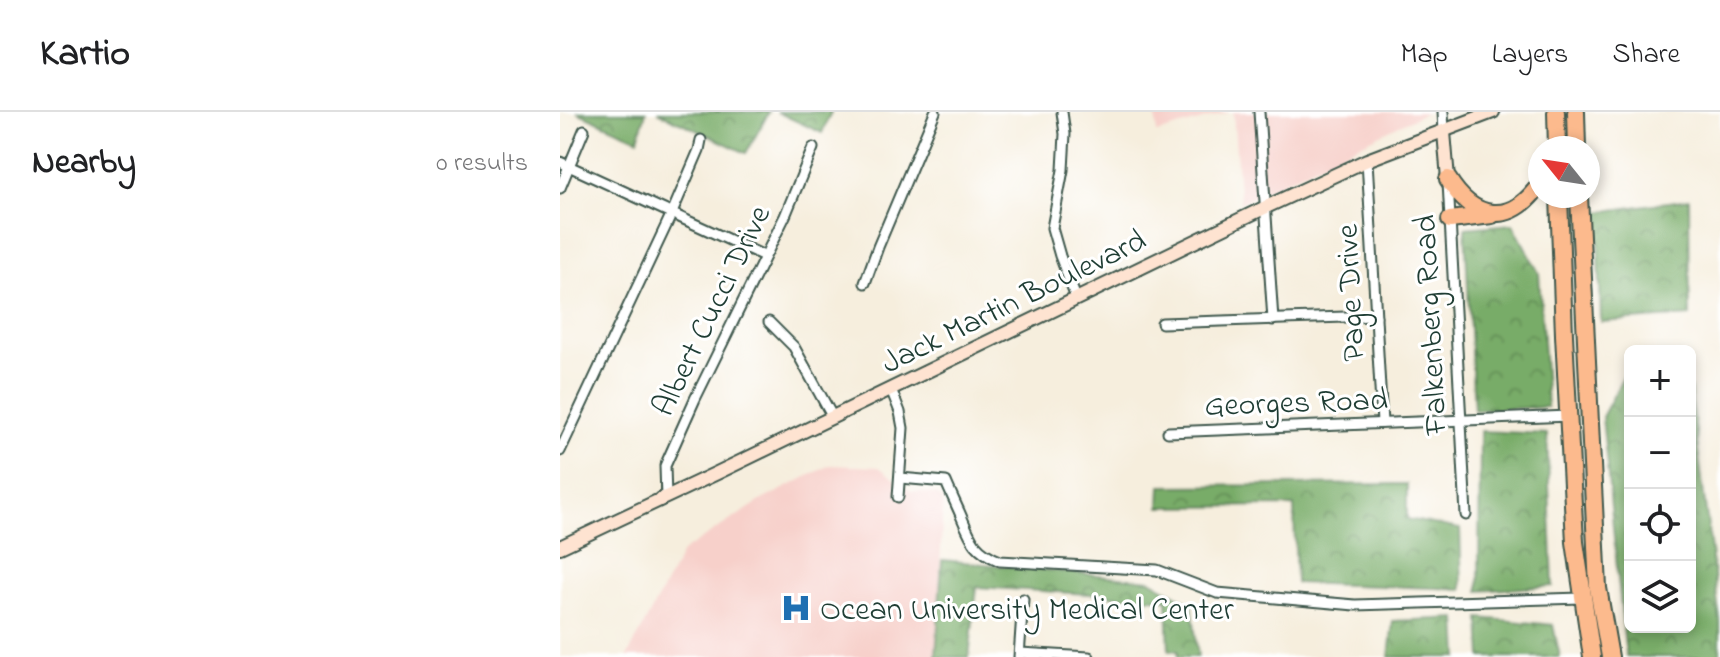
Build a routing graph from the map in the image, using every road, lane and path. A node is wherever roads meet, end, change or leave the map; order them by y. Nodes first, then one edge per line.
1 (935, 112) edge
2 (1062, 112) edge
3 (1259, 112) edge
4 (1443, 112) edge
5 (1493, 112) edge
6 (1556, 112) edge
7 (1576, 112) edge
8 (584, 130) dead end
9 (1444, 132) junction
10 (1556, 136) edge
11 (1577, 136) edge
12 (701, 140) dead end
13 (813, 148) dead end
14 (1367, 160) junction
15 (565, 164) edge
16 (1448, 179) junction
17 (560, 188) edge
18 (1528, 199) edge
19 (1266, 207) junction
20 (1559, 208) edge
21 (1580, 208) edge
22 (672, 213) junction
23 (1497, 215) junction
24 (1450, 220) junction
25 (764, 256) junction
26 (865, 283) dead end
27 (1076, 298) junction
28 (1376, 316) junction
29 (1273, 320) junction
30 (769, 322) dead end
31 (1162, 323) dead end
32 (891, 389) junction
33 (832, 416) junction
34 (1569, 416) junction
35 (1460, 420) junction
36 (1382, 423) junction
37 (565, 428) edge
38 (1168, 432) dead end
39 (560, 451) edge
40 (900, 478) junction
41 (898, 497) dead end
42 (666, 498) junction
43 (1466, 515) dead end
44 (560, 547) edge
45 (1582, 598) junction
46 (1023, 599) dead end
47 (1020, 655) edge
48 (1089, 657) edge
49 (1592, 657) edge
50 (1610, 657) edge

1 - 26 street
2 - 27 street
3 - 19 street
4 - 9 street
5 - 9 street, Jack Martin Boulevard
6 - 10 highway
7 - 11 highway
8 - 15 street
9 - 14 street, Jack Martin Boulevard
9 - 16 street, Falkenberg Road
12 - 22 street
13 - 25 street, Albert Cucci Drive
14 - 19 street, Jack Martin Boulevard
14 - 28 street, Page Drive
15 - 17 street
15 - 22 street
16 - 23 highway
16 - 24 street, Falkenberg Road
18 - 23 highway
19 - 27 street, Jack Martin Boulevard
19 - 29 street
20 - 34 highway
21 - 50 highway
22 - 25 street
22 - 37 street
23 - 24 highway
24 - 35 street, Falkenberg Road
25 - 42 street, Albert Cucci Drive
27 - 32 street, Jack Martin Boulevard
28 - 29 street
28 - 36 street, Page Drive
29 - 31 street
30 - 33 street
32 - 33 street, Jack Martin Boulevard
32 - 40 street
33 - 42 street, Jack Martin Boulevard
34 - 35 street, Georges Road
34 - 45 highway
35 - 36 street, Georges Road
35 - 43 street, Falkenberg Road
36 - 38 street, Georges Road
37 - 39 street
40 - 41 street
40 - 45 street
42 - 44 street, Jack Martin Boulevard
45 - 49 highway
46 - 47 street
47 - 48 street

